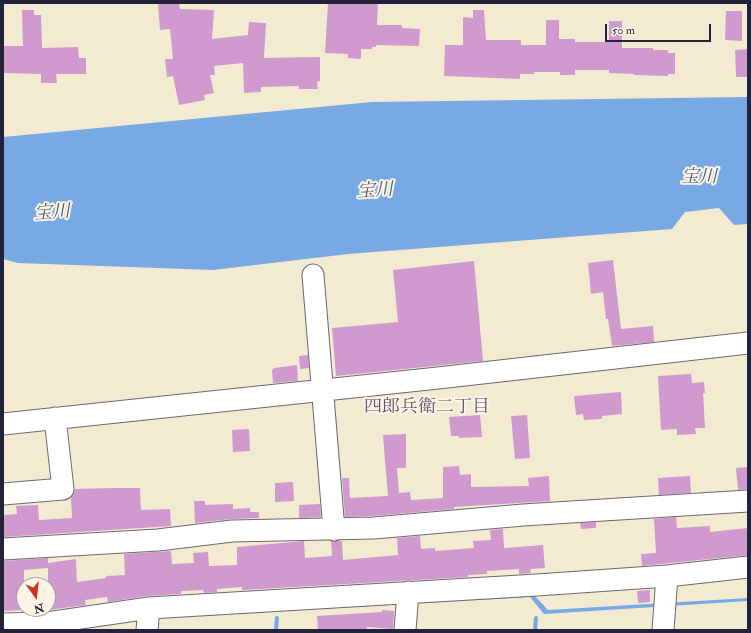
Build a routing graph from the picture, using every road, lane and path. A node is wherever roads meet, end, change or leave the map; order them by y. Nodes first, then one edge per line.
1 (313, 275) dead end
2 (748, 343) edge
3 (323, 390) junction
4 (55, 418) junction
5 (3, 424) edge
6 (3, 494) edge
7 (748, 501) edge
8 (334, 530) junction
9 (3, 549) edge
10 (748, 568) edge
11 (667, 576) junction
12 (407, 599) junction
13 (148, 618) edge
14 (3, 624) edge
15 (405, 630) edge
16 (663, 630) edge

1 - 3 street
2 - 3 street
3 - 4 street
3 - 8 street
4 - 5 street
4 - 6 street
7 - 8 street
8 - 9 street
10 - 11 street
11 - 12 street
11 - 16 street
12 - 13 street
12 - 15 street
13 - 14 street

